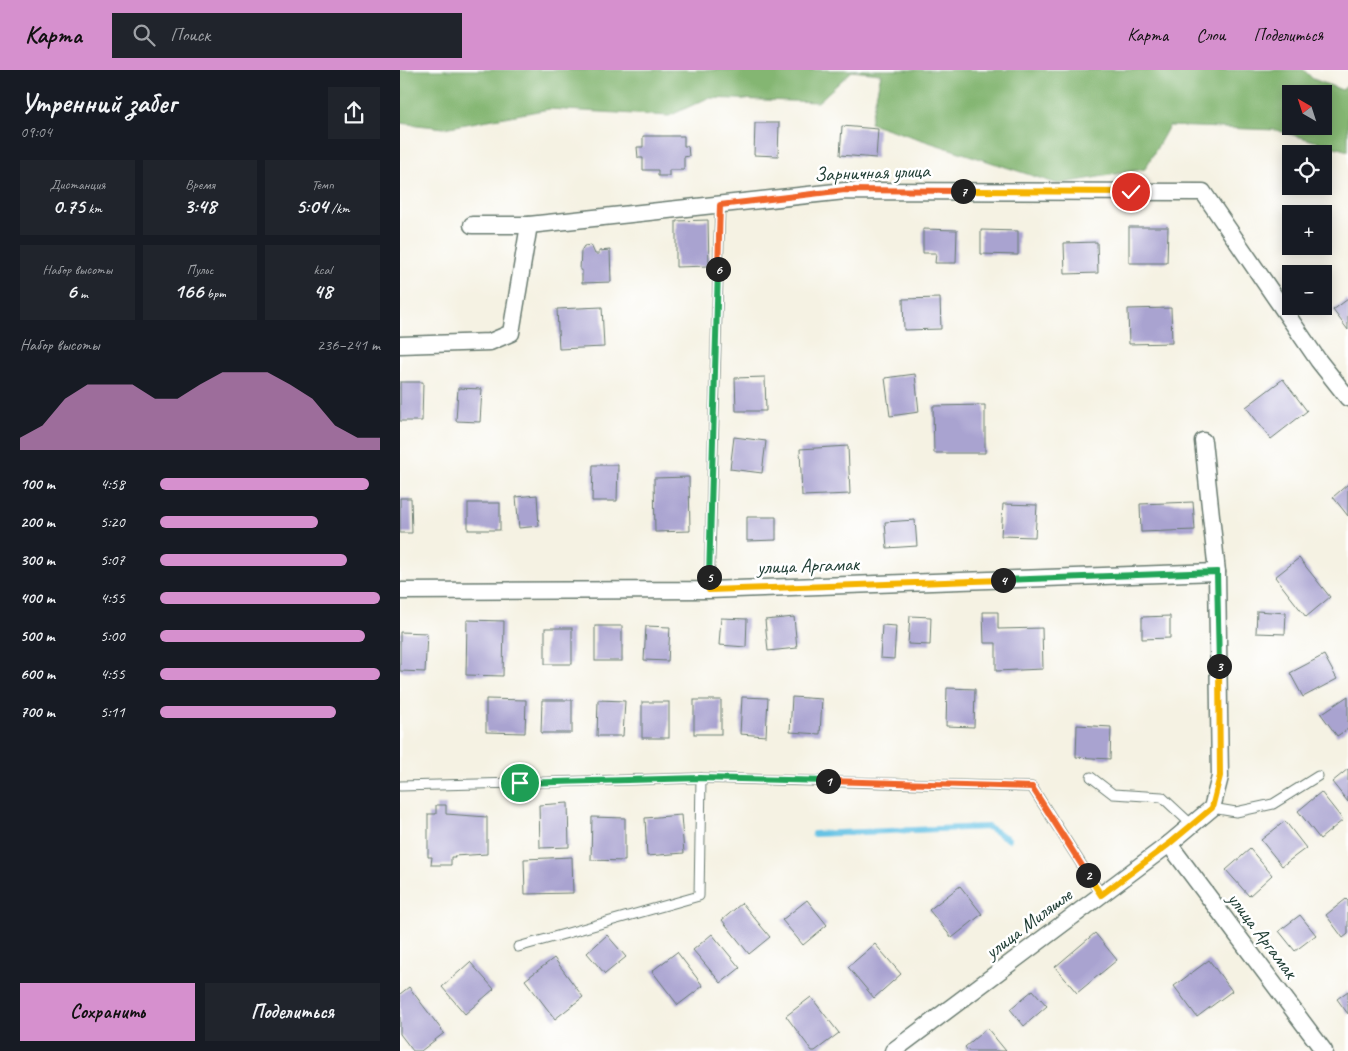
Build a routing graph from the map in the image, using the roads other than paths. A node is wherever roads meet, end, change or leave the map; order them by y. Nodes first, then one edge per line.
1 (720, 205) junction
2 (529, 225) junction
3 (472, 226) dead end
4 (400, 345) edge
5 (1348, 398) edge
6 (1203, 441) dead end
7 (1217, 572) junction
8 (709, 590) junction
9 (400, 591) edge
10 (1318, 776) dead end
11 (1091, 777) dead end
12 (700, 778) junction
13 (400, 786) edge
14 (1212, 808) junction
15 (1192, 825) junction
16 (1169, 844) junction
17 (1101, 895) junction
18 (518, 947) dead end
19 (893, 1051) edge
20 (1324, 1051) edge

1 - 2 street, Зарничная улица
1 - 5 street, Зарничная улица
1 - 8 lane
2 - 3 street, Зарничная улица
2 - 4 street
6 - 7 street
7 - 8 street, улица Аргамак
7 - 14 street
8 - 9 street, улица Аргамак
10 - 14 lane
11 - 15 lane
12 - 13 lane
12 - 17 lane
12 - 18 lane
14 - 15 street, улица Миляшле
15 - 16 street, улица Миляшле
16 - 17 street, улица Миляшле
16 - 20 street, улица Аргамак
17 - 19 street, улица Миляшле

